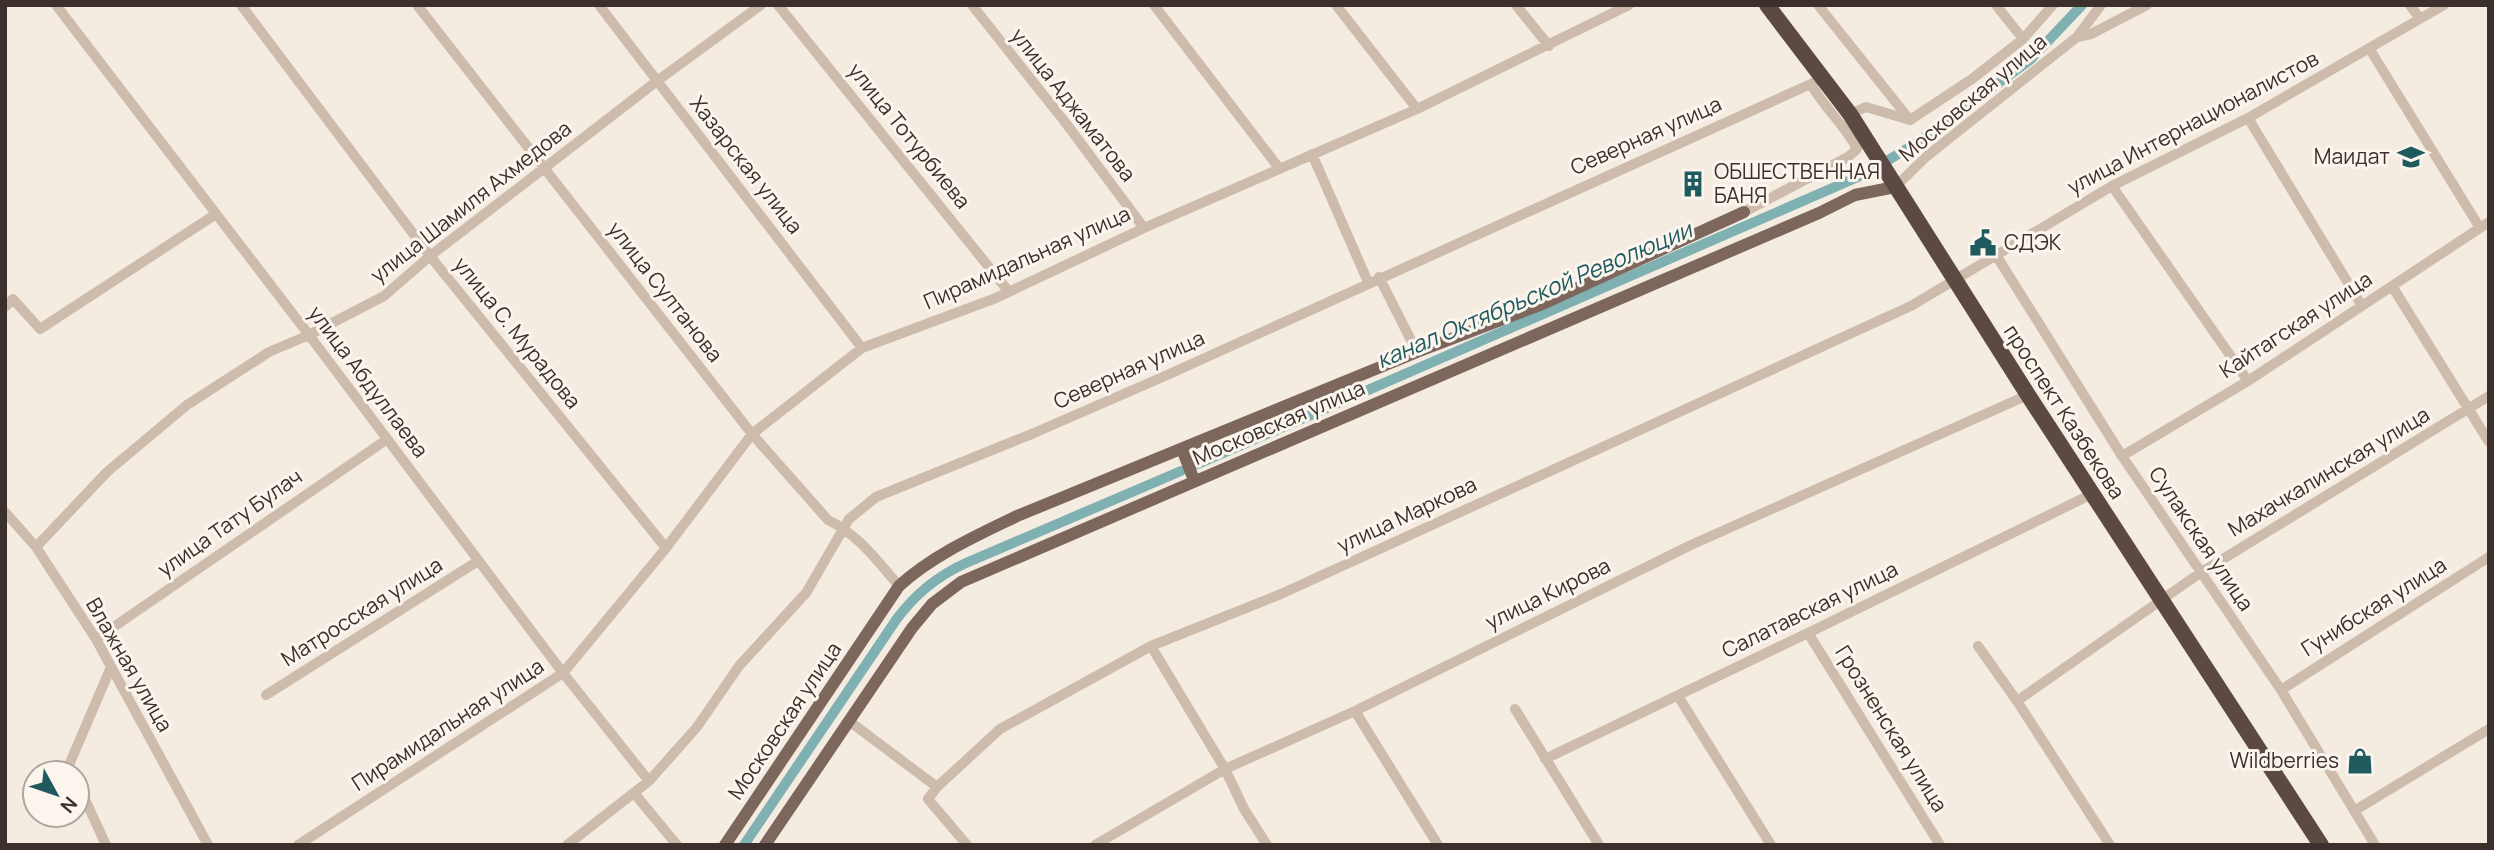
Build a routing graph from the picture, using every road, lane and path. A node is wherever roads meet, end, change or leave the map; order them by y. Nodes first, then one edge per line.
1 (56, 5) edge
2 (241, 5) edge
3 (417, 5) edge
4 (599, 5) edge
5 (761, 5) edge
6 (778, 5) edge
7 (972, 5) edge
8 (1154, 5) edge
9 (1336, 5) edge
10 (1516, 5) edge
11 (1629, 5) edge
12 (1767, 5) edge
13 (1776, 5) edge
14 (1818, 5) edge
15 (1996, 5) edge
16 (2053, 5) edge
17 (2101, 5) edge
18 (2147, 5) edge
19 (2410, 5) edge
20 (2444, 5) edge
21 (2420, 19) junction
22 (2077, 37) junction
23 (2023, 39) junction
24 (1549, 46) junction
25 (2369, 48) junction
26 (657, 81) junction
27 (1817, 81) junction
28 (1417, 109) junction
29 (1854, 113) junction
30 (2248, 118) junction
31 (1910, 120) junction
32 (1312, 155) junction
33 (1279, 168) junction
34 (543, 169) junction
35 (1894, 178) junction
36 (2112, 186) junction
37 (1744, 212) joint
38 (216, 214) junction
39 (2484, 225) edge
40 (1144, 228) junction
41 (1996, 255) junction
42 (430, 256) junction
43 (1958, 277) junction
44 (1373, 280) junction
45 (2392, 286) junction
46 (1009, 292) junction
47 (1910, 306) joint
48 (2362, 306) junction
49 (5, 307) edge
50 (309, 335) junction
51 (862, 348) junction
52 (1417, 352) junction
53 (2248, 381) junction
54 (2028, 395) junction
55 (2489, 396) edge
56 (2469, 410) junction
57 (752, 434) junction
58 (386, 440) junction
59 (2489, 442) edge
60 (1182, 449) junction
61 (2122, 456) junction
62 (1194, 480) junction
63 (2092, 494) junction
64 (5, 512) edge
65 (844, 528) junction
66 (36, 547) junction
67 (666, 548) junction
68 (2489, 557) edge
69 (478, 561) junction
70 (2200, 573) junction
71 (899, 586) junction
72 (2166, 599) junction
73 (1808, 633) junction
74 (96, 639) junction
75 (1150, 646) junction
76 (1978, 646) dead end
77 (111, 667) junction
78 (563, 673) junction
79 (2281, 690) junction
80 (266, 695) dead end
81 (1678, 696) junction
82 (2017, 701) junction
83 (1515, 709) dead end
84 (1354, 711) junction
85 (849, 721) junction
86 (2489, 729) edge
87 (72, 759) edge
88 (1545, 759) junction
89 (1225, 769) junction
90 (649, 781) junction
91 (937, 787) junction
92 (634, 793) junction
93 (2354, 811) junction
94 (91, 812) edge
95 (305, 843) edge
96 (1096, 844) edge
97 (106, 845) edge
98 (208, 845) edge
99 (567, 845) edge
100 (677, 845) edge
101 (725, 845) edge
102 (765, 845) edge
103 (967, 845) edge
104 (1267, 845) edge
105 (1438, 845) edge
106 (1599, 845) edge
107 (1771, 845) edge
108 (1940, 845) edge
109 (2109, 845) edge
110 (2321, 845) edge
111 (2330, 845) edge
112 (2375, 845) edge

1 - 38 street, улица Абдуллаева
2 - 42 street, улица С. Мурадова
3 - 34 street, улица Султанова
4 - 26 street, Хазарская улица
5 - 26 street, улица Шамиля Ахмедова
6 - 46 street, улица Тотурбиева
7 - 40 street, улица Аджаматова
8 - 33 street
9 - 28 street
10 - 24 street
11 - 24 street, Пирамидальная улица
12 - 27 highway, проспект Казбекова
13 - 29 highway, проспект Казбекова
14 - 31 street
15 - 23 street
16 - 23 street
17 - 22 street, Московская улица
18 - 22 street
19 - 21 street
20 - 21 street, улица Интернационалистов
21 - 25 street, улица Интернационалистов
22 - 35 street, Московская улица
23 - 31 street
24 - 28 street, Пирамидальная улица
25 - 30 street, улица Интернационалистов
25 - 39 street
26 - 34 street, улица Шамиля Ахмедова
26 - 51 street, Хазарская улица
27 - 29 highway, проспект Казбекова
27 - 37 street, Московская улица
27 - 44 street, Северная улица
28 - 32 street, Пирамидальная улица
29 - 31 street
29 - 35 highway, проспект Казбекова
30 - 36 street, улица Интернационалистов
30 - 48 street
32 - 33 street, Пирамидальная улица
32 - 44 street
33 - 40 street, Пирамидальная улица
34 - 42 street, улица Шамиля Ахмедова
34 - 57 street, улица Султанова
35 - 43 highway, проспект Казбекова
35 - 62 main road, Московская улица
36 - 41 street, улица Интернационалистов
36 - 53 street
37 - 52 main road, Московская улица
38 - 49 street
38 - 50 street, улица Абдуллаева
39 - 45 street, Кайтагская улица
40 - 46 street, Пирамидальная улица
41 - 43 street, улица Интернационалистов
41 - 61 street, Сулакская улица
42 - 50 street, улица Шамиля Ахмедова
42 - 67 street, улица С. Мурадова
43 - 47 street, улица Интернационалистов
43 - 54 highway, проспект Казбекова
43 - 72 highway, проспект Казбекова
44 - 52 street
44 - 65 street, Северная улица
45 - 48 street, Кайтагская улица
45 - 56 street
46 - 51 street, Пирамидальная улица
47 - 75 street, улица Маркова
48 - 53 street, Кайтагская улица
50 - 58 street, улица Абдуллаева
50 - 66 street, улица Шамиля Ахмедова
51 - 57 street, Пирамидальная улица
52 - 60 main road, Московская улица
53 - 61 street, Кайтагская улица
54 - 63 highway, проспект Казбекова
54 - 84 street, улица Кирова
55 - 56 street, Махачкалинская улица
56 - 59 street
56 - 70 street, Махачкалинская улица
57 - 65 street, улица Султанова
57 - 67 street, Пирамидальная улица
58 - 69 street, улица Абдуллаева
58 - 74 street, улица Тату Булач
60 - 62 main road
60 - 71 main road, Московская улица
61 - 70 street, Сулакская улица
62 - 85 main road, Московская улица
63 - 72 highway, проспект Казбекова
63 - 73 street, Салатавская улица
64 - 66 street, Влажная улица
65 - 71 street, улица Султанова
65 - 90 street, Северная улица
66 - 74 street, Влажная улица
67 - 78 street, Пирамидальная улица
68 - 79 street, Гунибская улица
69 - 78 street, улица Абдуллаева
69 - 80 street, Матросская улица
70 - 72 street, Махачкалинская улица
70 - 79 street, Сулакская улица
71 - 101 main road, Московская улица
72 - 82 street, Махачкалинская улица
72 - 110 highway, проспект Казбекова
72 - 111 highway, проспект Казбекова
73 - 81 street, Салатавская улица
73 - 108 street, Грозненская улица
74 - 77 street, Влажная улица
75 - 89 street
75 - 91 street, улица Маркова
76 - 82 street
77 - 87 street
77 - 98 street, Влажная улица
78 - 90 street, улица Абдуллаева
78 - 95 street, Пирамидальная улица
79 - 93 street, Сулакская улица
81 - 88 street, Салатавская улица
81 - 107 street
82 - 109 street
83 - 88 street
84 - 89 street, улица Кирова
84 - 105 street
85 - 91 street
85 - 102 main road, Московская улица
86 - 93 street
88 - 106 street
89 - 96 street, улица Кирова
89 - 104 street
90 - 92 street, Северная улица
91 - 103 street
92 - 99 street, Северная улица
92 - 100 street
93 - 112 street, Сулакская улица
94 - 97 street

